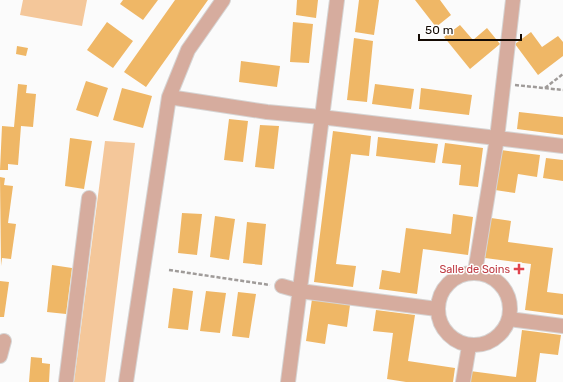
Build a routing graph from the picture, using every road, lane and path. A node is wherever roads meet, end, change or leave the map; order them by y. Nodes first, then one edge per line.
1 (223, 0) edge
2 (337, 0) edge
3 (513, 0) edge
4 (563, 74) edge
5 (503, 83) junction
6 (545, 88) junction
7 (563, 90) edge
8 (168, 97) junction
9 (321, 117) junction
10 (497, 138) junction
11 (563, 146) edge
12 (89, 198) dead end
13 (169, 270) dead end
14 (475, 272) junction
15 (282, 286) joint
16 (300, 291) junction
17 (437, 309) junction
18 (509, 319) junction
19 (563, 326) edge
20 (4, 341) dead end
21 (469, 346) junction
22 (0, 356) edge
23 (66, 382) edge
24 (126, 382) edge
25 (288, 382) edge
26 (463, 382) edge

1 - 8 street
2 - 9 street
3 - 5 street
4 - 6 path
5 - 6 path
5 - 10 street
6 - 7 path
8 - 9 street
8 - 24 street
9 - 10 street
9 - 16 street
10 - 11 street
10 - 14 street
12 - 23 street
13 - 15 path
14 - 17 street
14 - 18 street
15 - 16 street
16 - 17 street
16 - 25 street
17 - 21 street
18 - 19 street
18 - 21 street
20 - 22 street
21 - 26 street

